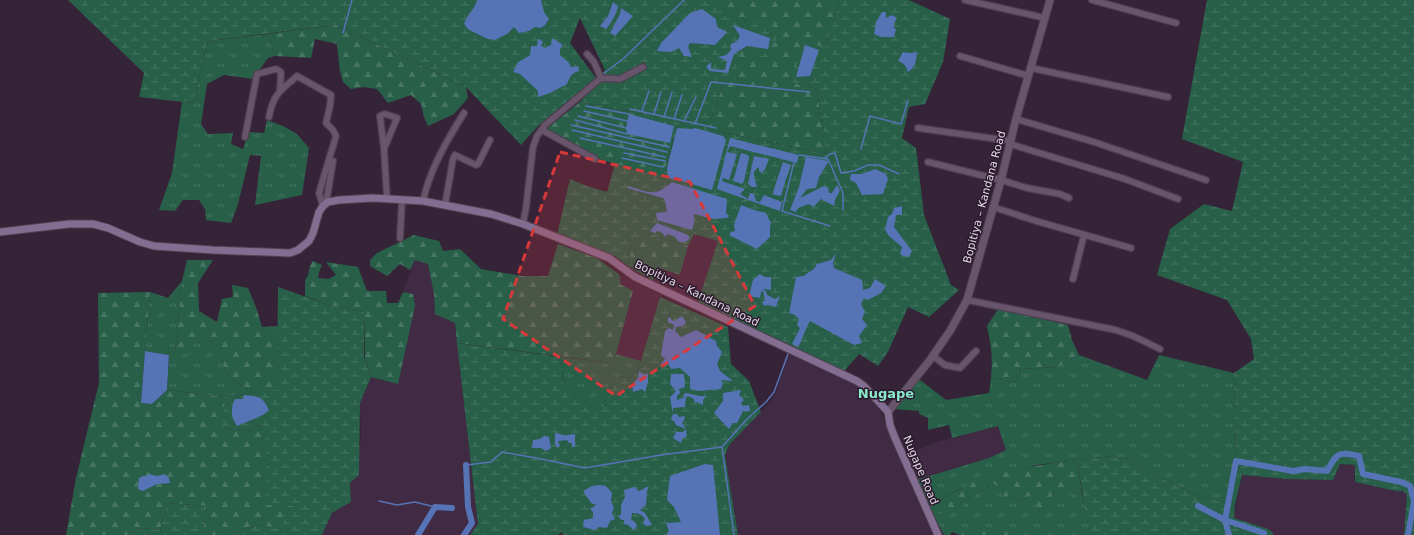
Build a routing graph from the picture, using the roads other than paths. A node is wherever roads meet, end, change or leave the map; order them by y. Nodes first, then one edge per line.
1 (965, 0) edge
2 (1050, 0) edge
3 (1092, 0) edge
4 (1045, 18) junction
5 (1176, 23) dead end
6 (587, 54) dead end
7 (960, 56) dead end
8 (643, 67) dead end
9 (1031, 68) junction
10 (1029, 76) junction
11 (601, 78) junction
12 (280, 90) junction
13 (1168, 97) dead end
14 (464, 113) dead end
15 (269, 117) dead end
16 (1016, 119) junction
17 (918, 128) dead end
18 (542, 130) junction
19 (245, 137) dead end
20 (490, 140) dead end
21 (1011, 143) junction
22 (384, 148) junction
23 (595, 159) dead end
24 (333, 161) dead end
25 (928, 162) dead end
26 (1001, 180) junction
27 (1206, 180) dead end
28 (1069, 198) dead end
29 (387, 199) junction
30 (1178, 199) dead end
31 (402, 200) junction
32 (423, 201) junction
33 (325, 205) junction
34 (445, 205) junction
35 (993, 207) junction
36 (523, 224) junction
37 (0, 232) edge
38 (1084, 235) junction
39 (400, 238) dead end
40 (1131, 248) dead end
41 (1073, 279) dead end
42 (967, 300) junction
43 (1160, 349) dead end
44 (976, 351) dead end
45 (933, 356) junction
46 (888, 412) junction
47 (938, 535) edge

1 - 4 street
2 - 4 street, Bopitiya – Kandana Road
3 - 5 street
4 - 9 street, Bopitiya – Kandana Road
6 - 11 street
7 - 10 street
8 - 11 street
9 - 10 street, Bopitiya – Kandana Road
9 - 13 street
10 - 16 street, Bopitiya – Kandana Road
11 - 18 street
12 - 15 street
12 - 19 street
12 - 33 street
14 - 32 street
16 - 21 street, Bopitiya – Kandana Road
16 - 27 street
17 - 21 street
18 - 23 street
18 - 36 street
20 - 34 street
21 - 26 street, Bopitiya – Kandana Road
21 - 30 street
22 - 22 street
22 - 29 street
24 - 33 street
25 - 26 street
26 - 28 street
26 - 35 street, Bopitiya – Kandana Road
29 - 31 main road, Bopitiya – Kandana Road
29 - 33 main road, Bopitiya – Kandana Road
31 - 32 main road, Bopitiya – Kandana Road
31 - 39 street
32 - 34 main road, Bopitiya – Kandana Road
33 - 37 main road
34 - 36 main road, Bopitiya – Kandana Road
35 - 38 street
35 - 42 street, Bopitiya – Kandana Road
36 - 46 main road, Bopitiya – Kandana Road
38 - 40 street
38 - 41 street
42 - 43 street
42 - 45 street, Bopitiya – Kandana Road
44 - 45 street
45 - 46 street, Bopitiya – Kandana Road
46 - 47 main road, Nugape Road

